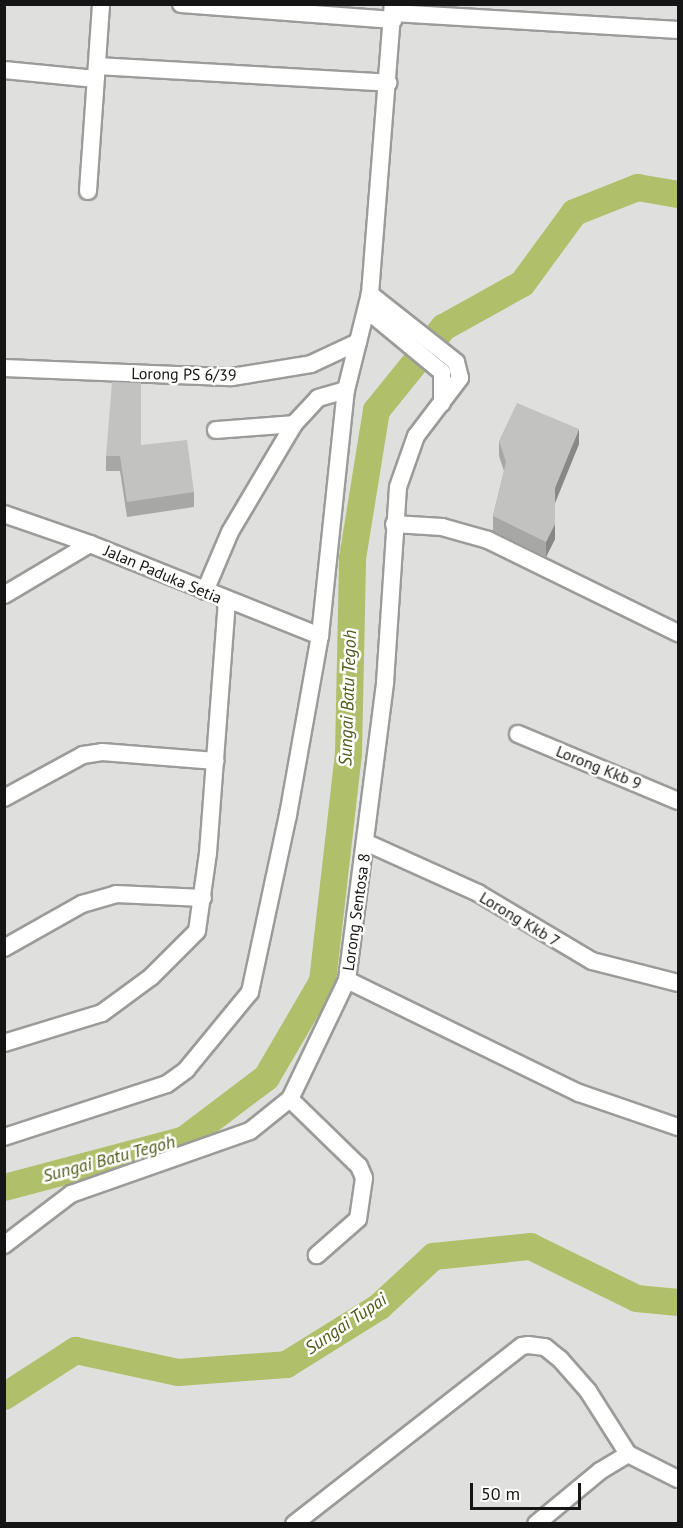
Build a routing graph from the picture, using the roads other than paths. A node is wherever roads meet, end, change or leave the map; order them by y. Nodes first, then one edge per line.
1 (101, 4) edge
2 (181, 4) edge
3 (393, 12) edge
4 (678, 30) edge
5 (4, 70) edge
6 (96, 73) junction
7 (389, 83) junction
8 (88, 191) dead end
9 (368, 302) junction
10 (358, 342) junction
11 (4, 368) edge
12 (346, 390) junction
13 (294, 424) junction
14 (216, 430) dead end
15 (4, 514) edge
16 (394, 524) junction
17 (90, 544) junction
18 (205, 591) junction
19 (4, 595) edge
20 (227, 601) junction
21 (678, 633) edge
22 (320, 636) junction
23 (518, 734) dead end
24 (216, 761) junction
25 (4, 798) edge
26 (678, 801) edge
27 (365, 842) junction
28 (203, 898) junction
29 (4, 948) edge
30 (347, 980) junction
31 (678, 982) edge
32 (4, 1043) edge
33 (290, 1099) junction
34 (678, 1127) edge
35 (4, 1137) edge
36 (4, 1245) edge
37 (317, 1255) dead end
38 (628, 1455) junction
39 (678, 1479) edge
40 (294, 1524) edge
41 (536, 1524) edge

1 - 6 street
2 - 3 street
3 - 4 street
3 - 7 street
5 - 6 street
6 - 7 street
6 - 8 street
7 - 9 street
9 - 10 street
9 - 16 street, Lorong Sentosa 8
10 - 11 street, Lorong PS 6/39
10 - 12 street
12 - 13 street
12 - 22 street
13 - 14 street
13 - 18 street
15 - 17 street, Jalan Paduka Setia
16 - 21 street
16 - 27 street, Lorong Sentosa 8
17 - 18 street, Jalan Paduka Setia
17 - 19 street
18 - 20 street, Jalan Paduka Setia
20 - 22 street, Jalan Paduka Setia
20 - 24 street
22 - 35 street
23 - 26 street, Lorong Kkb 9
24 - 25 street
24 - 28 street
27 - 30 street, Lorong Sentosa 8
27 - 31 street, Lorong Kkb 7
28 - 29 street
28 - 32 street
30 - 33 street, Lorong Sentosa 8
30 - 34 street
33 - 36 street, Lorong Sentosa 8
33 - 37 street
38 - 39 street
38 - 40 street
38 - 41 street

